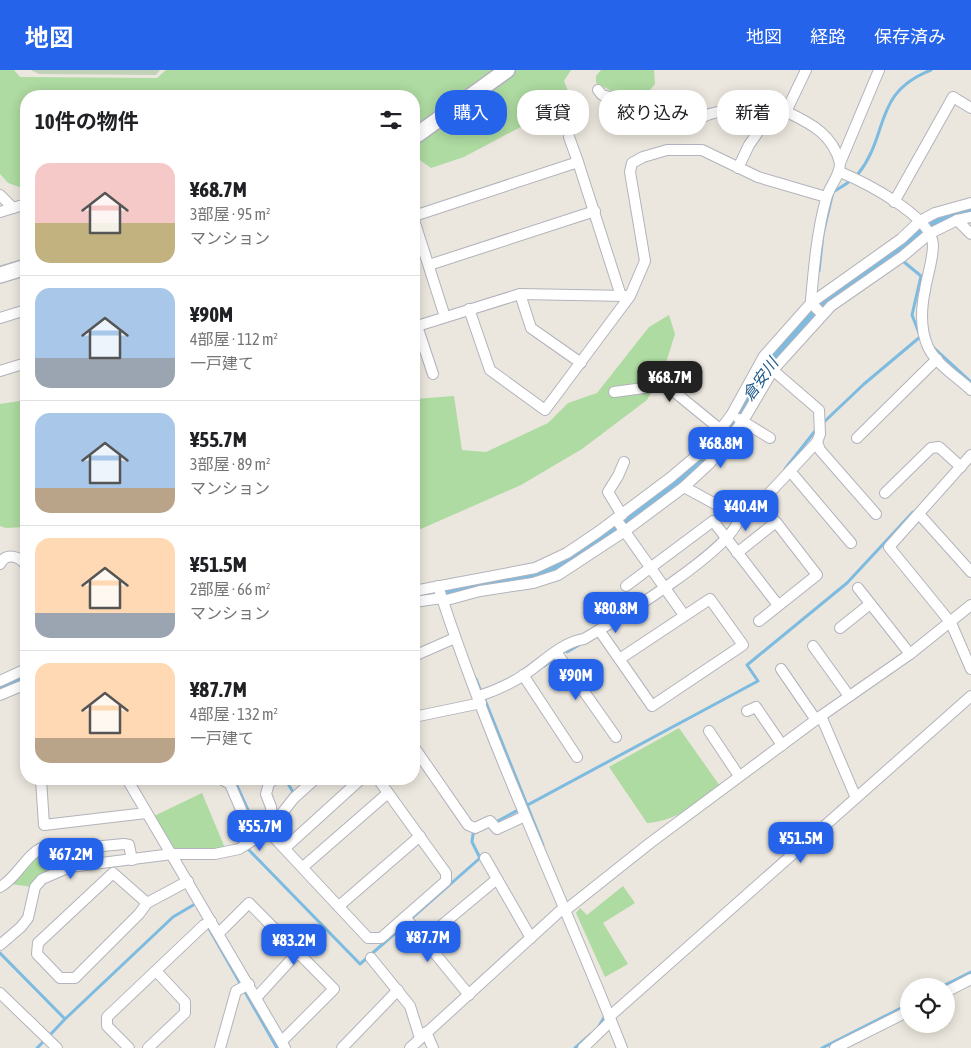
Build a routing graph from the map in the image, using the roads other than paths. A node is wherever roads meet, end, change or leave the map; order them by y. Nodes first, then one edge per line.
1 (506, 70) edge
2 (806, 70) edge
3 (879, 70) edge
4 (598, 90) dead end
5 (789, 108) edge
6 (971, 108) edge
7 (717, 113) edge
8 (789, 113) edge
9 (420, 133) edge
10 (756, 135) edge
11 (569, 137) dead end
12 (578, 162) junction
13 (840, 167) junction
14 (738, 168) junction
15 (0, 195) edge
16 (826, 197) junction
17 (894, 202) junction
18 (971, 203) edge
19 (20, 206) edge
20 (13, 208) junction
21 (0, 212) edge
22 (595, 212) junction
23 (971, 217) edge
24 (957, 220) junction
25 (420, 221) edge
26 (925, 228) junction
27 (971, 234) edge
28 (420, 240) edge
29 (429, 265) junction
30 (20, 269) edge
31 (0, 275) edge
32 (520, 294) junction
33 (626, 296) junction
34 (812, 304) junction
35 (469, 309) junction
36 (20, 312) edge
37 (822, 313) junction
38 (445, 317) junction
39 (0, 318) edge
40 (420, 324) edge
41 (420, 339) edge
42 (937, 359) junction
43 (581, 362) junction
44 (767, 363) junction
45 (20, 365) edge
46 (0, 371) edge
47 (433, 374) dead end
48 (971, 390) edge
49 (614, 392) dead end
50 (733, 415) junction
51 (743, 421) junction
52 (721, 430) junction
53 (770, 438) dead end
54 (857, 438) dead end
55 (816, 442) junction
56 (971, 455) edge
57 (624, 462) dead end
58 (959, 465) junction
59 (790, 471) junction
60 (684, 487) junction
61 (885, 493) dead end
62 (876, 514) dead end
63 (919, 514) junction
64 (740, 517) junction
65 (621, 523) junction
66 (726, 538) junction
67 (851, 543) dead end
68 (737, 553) junction
69 (20, 560) edge
70 (0, 564) edge
71 (651, 568) junction
72 (971, 572) edge
73 (438, 586) junction
74 (626, 586) dead end
75 (858, 588) dead end
76 (665, 589) junction
77 (420, 590) edge
78 (443, 600) junction
79 (420, 602) edge
80 (870, 604) junction
81 (778, 605) junction
82 (971, 605) edge
83 (684, 615) junction
84 (758, 621) dead end
85 (951, 623) junction
86 (840, 628) dead end
87 (599, 630) junction
88 (455, 638) junction
89 (812, 646) dead end
90 (556, 652) junction
91 (420, 653) edge
92 (910, 654) junction
93 (621, 658) junction
94 (781, 669) dead end
95 (971, 669) edge
96 (20, 672) edge
97 (525, 678) junction
98 (0, 681) edge
99 (20, 687) edge
100 (0, 695) edge
101 (849, 696) junction
102 (971, 696) edge
103 (481, 697) junction
104 (747, 711) dead end
105 (420, 715) edge
106 (818, 718) junction
107 (709, 731) dead end
108 (616, 737) dead end
109 (782, 745) junction
110 (420, 756) edge
111 (577, 757) dead end
112 (740, 776) junction
113 (41, 785) edge
114 (132, 785) edge
115 (230, 785) edge
116 (269, 785) edge
117 (308, 785) edge
118 (355, 785) edge
119 (382, 785) edge
120 (388, 793) junction
121 (856, 798) junction
122 (524, 811) junction
123 (146, 813) junction
124 (271, 826) junction
125 (252, 835) dead end
126 (420, 836) junction
127 (285, 848) junction
128 (172, 854) junction
129 (485, 858) dead end
130 (132, 860) junction
131 (102, 864) junction
132 (303, 867) junction
133 (114, 873) junction
134 (497, 879) junction
135 (184, 883) junction
136 (0, 886) edge
137 (147, 903) junction
138 (339, 906) junction
139 (564, 910) junction
140 (405, 917) junction
141 (207, 923) junction
142 (219, 934) junction
143 (531, 938) junction
144 (425, 939) junction
145 (0, 945) edge
146 (298, 952) junction
147 (371, 958) dead end
148 (156, 971) junction
149 (971, 979) edge
150 (245, 986) junction
151 (955, 987) edge
152 (398, 990) junction
153 (0, 993) edge
154 (469, 995) junction
155 (257, 997) junction
156 (610, 1015) junction
157 (900, 1016) edge
158 (423, 1035) junction
159 (283, 1045) edge
160 (57, 1048) edge
161 (129, 1048) edge
162 (148, 1048) edge
163 (220, 1048) edge
164 (342, 1048) edge
165 (410, 1048) edge
166 (433, 1048) edge
167 (583, 1048) edge
168 (622, 1048) edge
169 (835, 1048) edge

1 - 9 street
2 - 5 street
3 - 13 street
4 - 7 street
6 - 17 street
8 - 13 street
10 - 14 street
11 - 12 street
12 - 22 street
12 - 25 street
13 - 16 street
13 - 17 street
14 - 16 street
14 - 33 street
15 - 20 street
16 - 34 street
17 - 26 street
18 - 26 street
19 - 20 street
20 - 21 street
22 - 29 street
22 - 33 street
23 - 24 street
24 - 26 street
24 - 27 street
26 - 34 street
26 - 37 street
26 - 42 street
28 - 29 street
29 - 38 street
30 - 31 street
32 - 33 street
32 - 35 street
32 - 43 street
33 - 43 street
34 - 37 street
34 - 44 street
35 - 38 street
35 - 43 street
36 - 39 street
37 - 44 street
38 - 40 street
41 - 47 street
42 - 48 street
42 - 54 street
44 - 50 street
44 - 51 street
44 - 55 street
45 - 46 street
49 - 52 street
50 - 51 street
50 - 52 street
51 - 53 street
51 - 60 street
52 - 65 street
55 - 59 street
55 - 62 street
56 - 58 street
57 - 65 street
58 - 61 street
58 - 63 street
59 - 64 street
59 - 67 street
60 - 64 street
60 - 65 street
63 - 72 street
63 - 85 street
64 - 66 street
65 - 71 street
65 - 73 street
65 - 78 street
66 - 68 street
66 - 71 street
66 - 76 street
68 - 81 street
68 - 81 street
69 - 70 street
71 - 74 street
71 - 76 street
73 - 77 street
73 - 78 street
75 - 80 street
76 - 83 street
76 - 87 street
78 - 79 street
78 - 88 street
80 - 86 street
80 - 92 street
81 - 84 street
82 - 85 street
83 - 93 street
83 - 93 street
85 - 92 street
85 - 95 street
87 - 90 street
87 - 93 street
88 - 91 street
88 - 103 street
89 - 101 street
90 - 97 street
90 - 108 street
92 - 101 street
94 - 106 street
96 - 98 street
97 - 103 street
97 - 111 street
99 - 100 street
101 - 106 street
102 - 121 street
103 - 105 street
103 - 122 street
104 - 109 street
106 - 109 street
106 - 121 street
107 - 112 street
109 - 112 street
110 - 122 street
112 - 139 street
113 - 123 street
114 - 123 street
115 - 125 street
116 - 124 street
117 - 124 street
118 - 127 street
119 - 120 street
120 - 126 street
120 - 132 street
121 - 156 street
122 - 139 street
123 - 128 street
124 - 127 street
124 - 128 street
126 - 138 street
126 - 140 street
127 - 132 street
128 - 130 street
128 - 135 street
129 - 134 street
130 - 131 street
130 - 136 street
131 - 133 street
131 - 145 street
132 - 138 street
133 - 137 street
133 - 137 street
134 - 143 street
134 - 144 street
135 - 137 street
135 - 141 street
138 - 140 street
139 - 143 street
139 - 156 street
140 - 144 street
141 - 142 street
141 - 148 street
142 - 146 street
142 - 150 street
143 - 154 street
144 - 154 street
146 - 155 street
146 - 159 street
147 - 152 street
148 - 161 street
148 - 162 street
149 - 151 street
150 - 155 street
150 - 163 street
152 - 158 street
152 - 164 street
153 - 160 street
154 - 158 street
155 - 159 street
156 - 167 street
156 - 168 street
157 - 169 street
158 - 165 street
158 - 166 street

